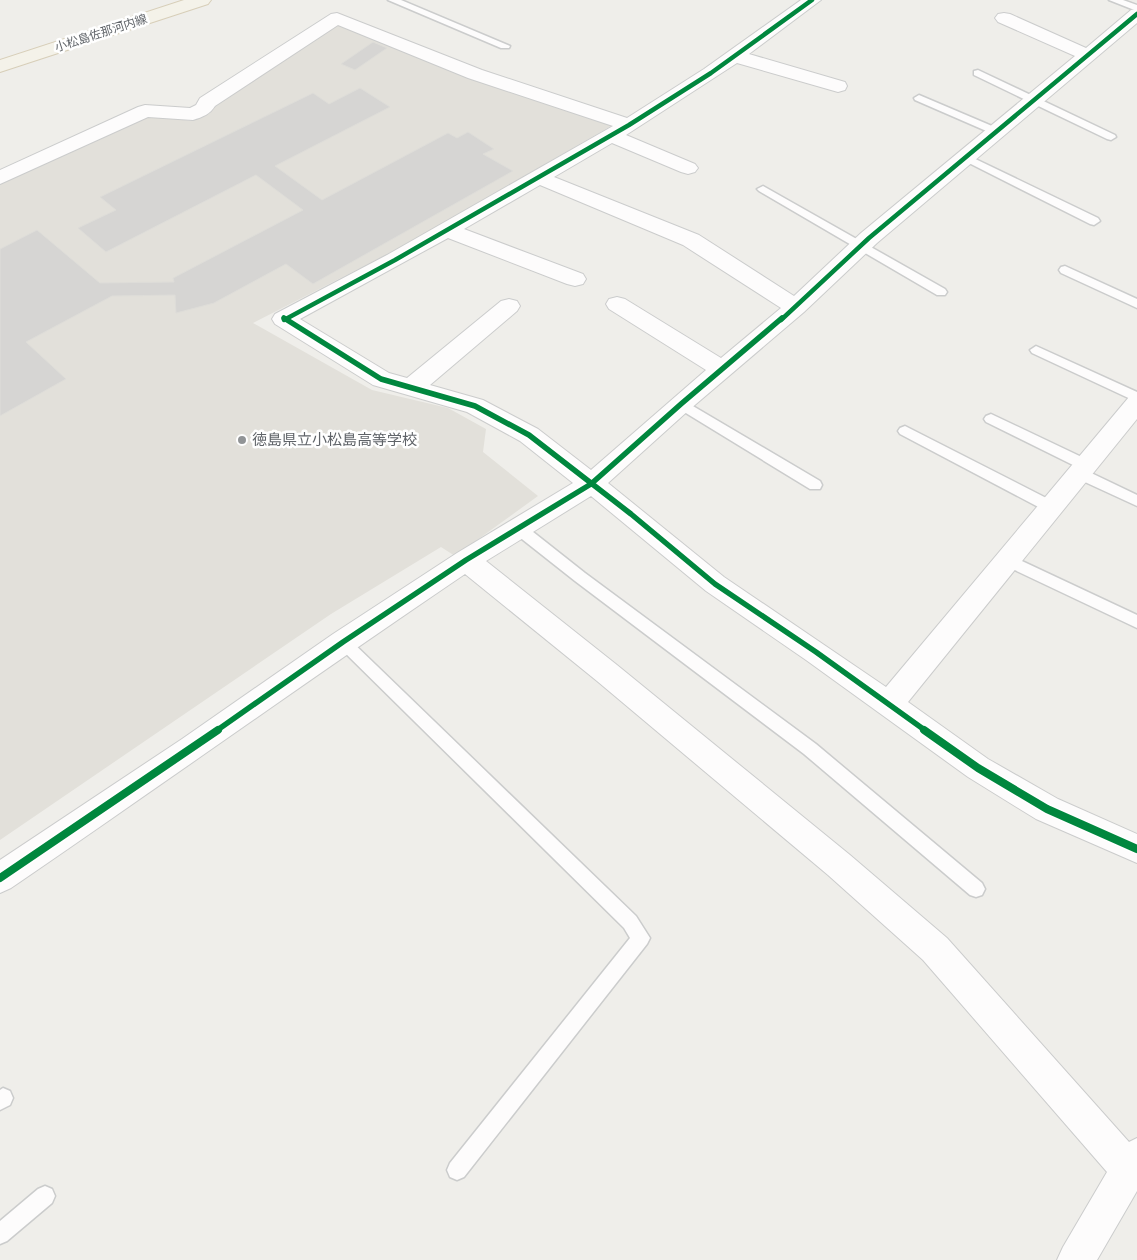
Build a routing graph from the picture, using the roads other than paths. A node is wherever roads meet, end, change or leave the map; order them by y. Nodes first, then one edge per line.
1 (202, 0) edge
2 (392, 0) edge
3 (812, 0) edge
4 (1114, 0) edge
5 (174, 4) edge
6 (1137, 8) edge
7 (1137, 14) edge
8 (1004, 18) dead end
9 (505, 46) dead end
10 (1086, 55) junction
11 (735, 56) junction
12 (0, 66) edge
13 (978, 73) dead end
14 (838, 86) dead end
15 (919, 98) dead end
16 (1033, 99) junction
17 (629, 126) junction
18 (996, 131) junction
19 (611, 136) junction
20 (1111, 137) dead end
21 (965, 157) junction
22 (688, 168) dead end
23 (0, 178) edge
24 (540, 178) junction
25 (763, 189) dead end
26 (1094, 221) dead end
27 (449, 230) junction
28 (862, 245) junction
29 (1065, 270) dead end
30 (575, 278) dead end
31 (941, 292) dead end
32 (617, 304) dead end
33 (1137, 304) edge
34 (509, 306) dead end
35 (796, 307) junction
36 (1036, 350) dead end
37 (722, 369) junction
38 (412, 387) junction
39 (1137, 397) edge
40 (1137, 403) edge
41 (681, 404) junction
42 (991, 419) dead end
43 (905, 431) dead end
44 (1082, 469) junction
45 (591, 484) junction
46 (815, 485) dead end
47 (1137, 501) edge
48 (1051, 507) junction
49 (518, 528) junction
50 (466, 560) junction
51 (1008, 560) junction
52 (1137, 622) edge
53 (343, 642) junction
54 (888, 705) junction
55 (1137, 849) edge
56 (0, 878) edge
57 (976, 889) dead end
58 (1133, 1163) edge
59 (457, 1170) dead end
60 (45, 1196) dead end
61 (0, 1234) edge
62 (1076, 1260) edge

1 - 5 main road, 小松島佐那河内線
2 - 9 lane
3 - 11 street
4 - 6 lane
5 - 12 main road, 小松島佐那河内線
7 - 10 street
8 - 10 street
10 - 16 street
11 - 14 street
11 - 17 street
13 - 16 lane
15 - 18 lane
16 - 18 street
16 - 20 lane
17 - 19 street
17 - 23 street
18 - 21 street
19 - 22 street
19 - 24 street
21 - 26 lane
21 - 28 street
24 - 27 street
24 - 35 street
25 - 28 lane
27 - 30 street
27 - 38 street
28 - 31 lane
28 - 35 street
29 - 33 lane
32 - 37 street
34 - 38 street
35 - 37 street
36 - 39 lane
37 - 41 street
38 - 45 street
40 - 44 street
41 - 45 street
41 - 46 lane
42 - 44 lane
43 - 48 lane
44 - 47 lane
44 - 48 street
45 - 49 street
45 - 54 street
48 - 51 street
49 - 50 street
49 - 57 lane
50 - 53 street
50 - 58 street
51 - 52 lane
51 - 54 street
53 - 56 street
53 - 59 lane
54 - 55 street
58 - 62 street
60 - 61 lane

